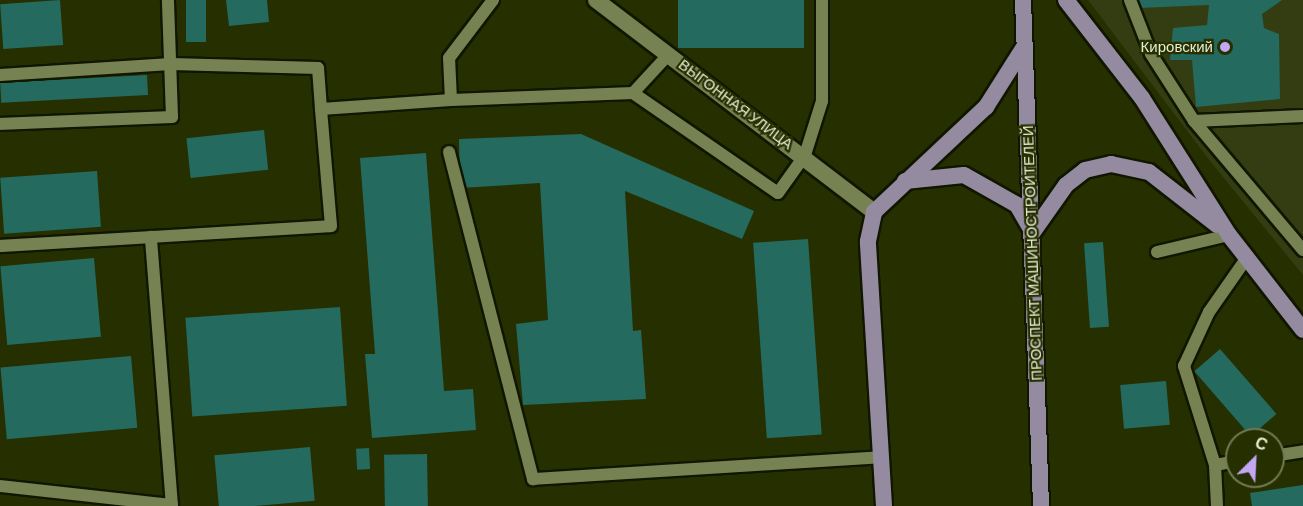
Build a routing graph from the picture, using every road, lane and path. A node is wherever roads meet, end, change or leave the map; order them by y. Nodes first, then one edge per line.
1 (168, 0) edge
2 (493, 0) edge
3 (596, 0) edge
4 (822, 0) edge
5 (1023, 0) edge
6 (1066, 0) edge
7 (1130, 0) edge
8 (1024, 47) junction
9 (669, 54) junction
10 (171, 64) junction
11 (0, 75) edge
12 (633, 93) junction
13 (452, 100) junction
14 (321, 110) junction
15 (1303, 116) edge
16 (1194, 121) junction
17 (0, 124) edge
18 (449, 152) dead end
19 (805, 155) junction
20 (903, 182) junction
21 (873, 212) junction
22 (1033, 232) junction
23 (1303, 234) edge
24 (1229, 235) junction
25 (1290, 235) junction
26 (151, 237) junction
27 (0, 246) edge
28 (1303, 250) edge
29 (1157, 252) dead end
30 (1248, 256) junction
31 (1303, 330) edge
32 (1303, 451) edge
33 (1285, 454) edge
34 (882, 457) junction
35 (1225, 463) edge
36 (1215, 465) junction
37 (0, 486) edge
38 (172, 505) edge
39 (884, 506) edge
40 (1041, 506) edge
41 (1217, 506) edge

1 - 10 lane
2 - 13 lane
3 - 9 street, ВЫГОННАЯ УЛИЦА
4 - 19 lane
5 - 8 main road, ПРОСПЕКТ МАШИНОСТРОИТЕЛЕЙ
6 - 24 main road
7 - 16 lane
8 - 20 main road
8 - 22 main road, ПРОСПЕКТ МАШИНОСТРОИТЕЛЕЙ
9 - 12 lane
9 - 19 street, ВЫГОННАЯ УЛИЦА
10 - 11 lane
10 - 14 lane
10 - 17 lane
12 - 13 lane
12 - 19 lane
13 - 14 lane
14 - 26 lane
15 - 16 lane
16 - 25 lane
18 - 34 lane
19 - 21 street, ВЫГОННАЯ УЛИЦА
20 - 21 main road
20 - 22 main road
21 - 34 main road
22 - 24 main road
22 - 40 main road, ПРОСПЕКТ МАШИНОСТРОИТЕЛЕЙ
23 - 25 lane
24 - 29 lane
24 - 30 main road
25 - 28 lane
26 - 27 lane
26 - 38 lane
30 - 31 main road
30 - 36 lane
32 - 33 lane
34 - 39 main road
35 - 36 lane
36 - 41 lane
37 - 38 lane

